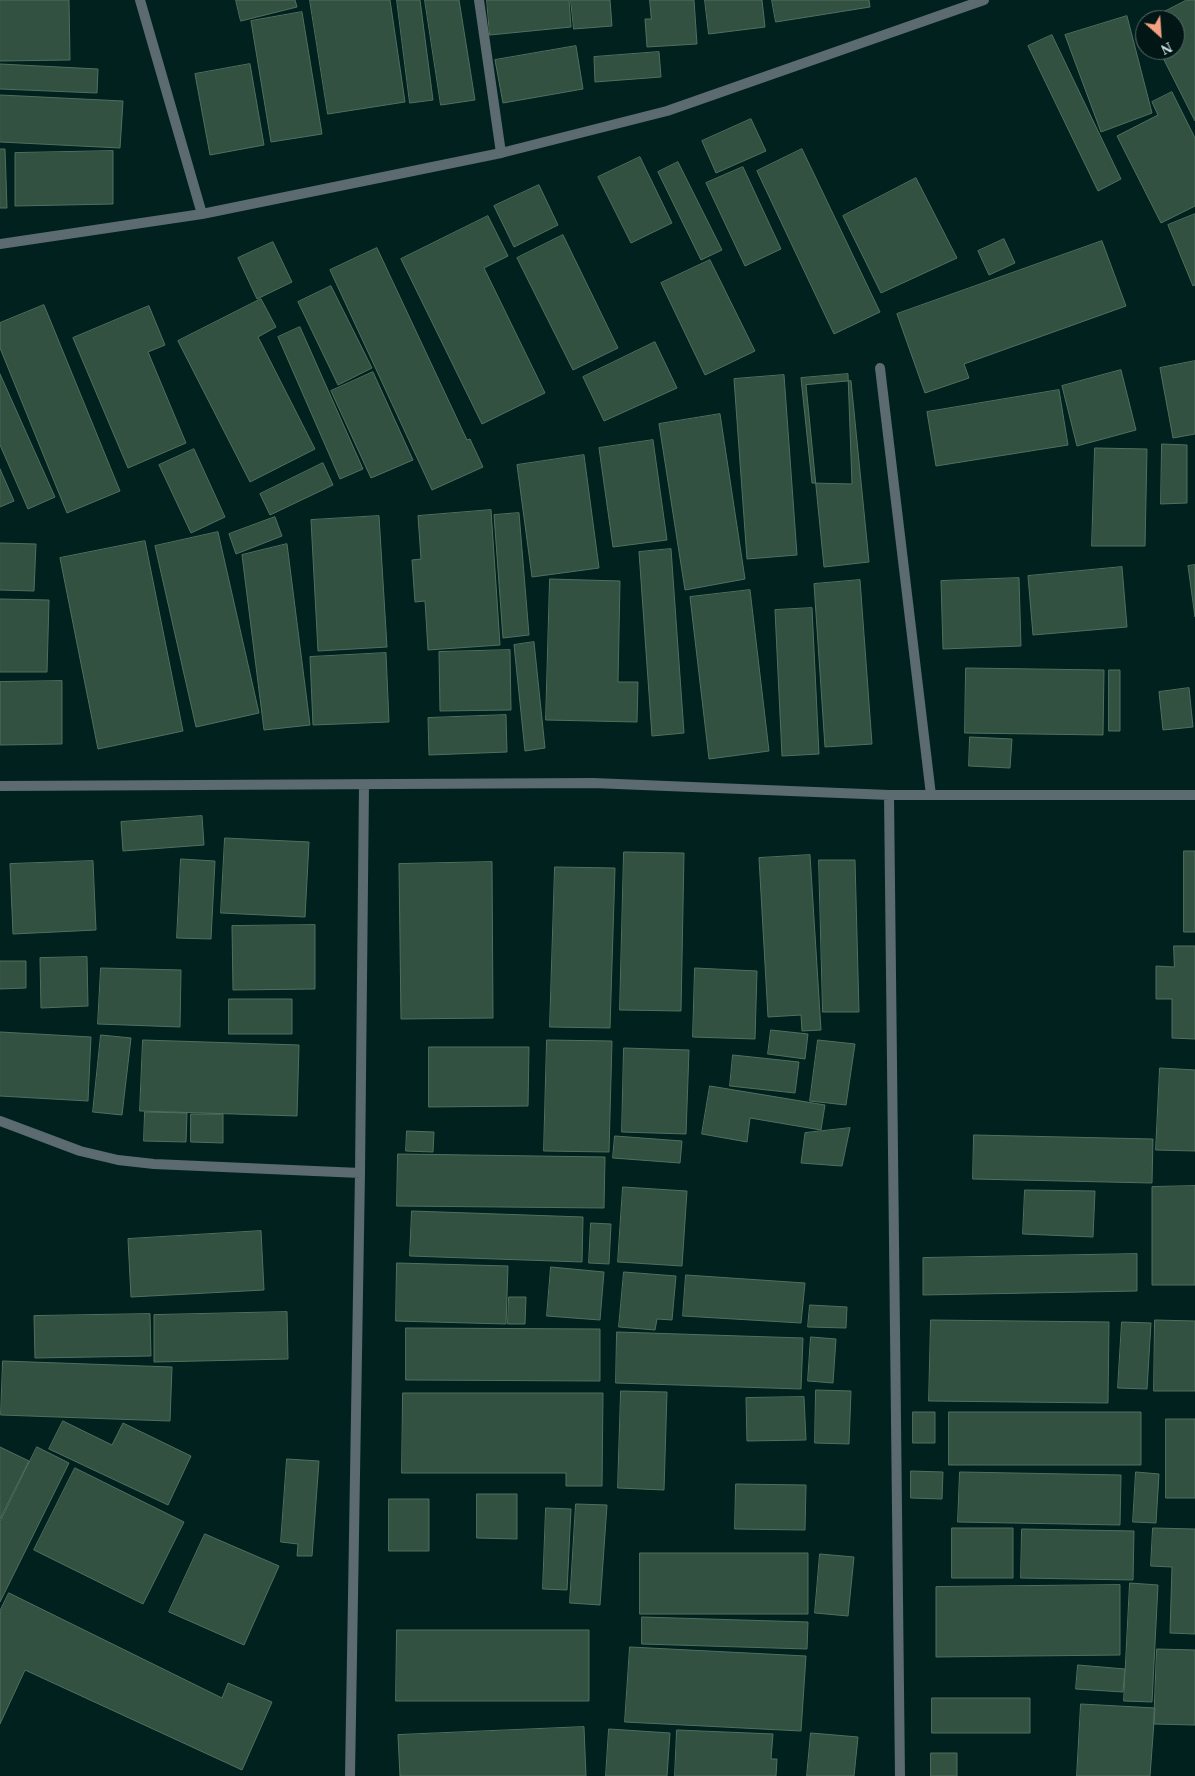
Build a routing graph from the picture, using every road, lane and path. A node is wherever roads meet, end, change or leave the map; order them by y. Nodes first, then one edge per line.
1 (140, 0) edge
2 (479, 0) edge
3 (984, 0) edge
4 (500, 154) junction
5 (202, 214) junction
6 (0, 244) edge
7 (880, 368) dead end
8 (364, 785) junction
9 (0, 786) edge
10 (889, 795) junction
11 (931, 795) junction
12 (1195, 795) edge
13 (0, 1121) edge
14 (360, 1173) junction
15 (350, 1776) edge
16 (900, 1776) edge

1 - 5 street
2 - 4 street
3 - 4 street
4 - 5 street
5 - 6 street
7 - 11 street
8 - 9 street
8 - 10 street
8 - 14 street
10 - 11 street
10 - 16 street
11 - 12 street
13 - 14 street
14 - 15 street

